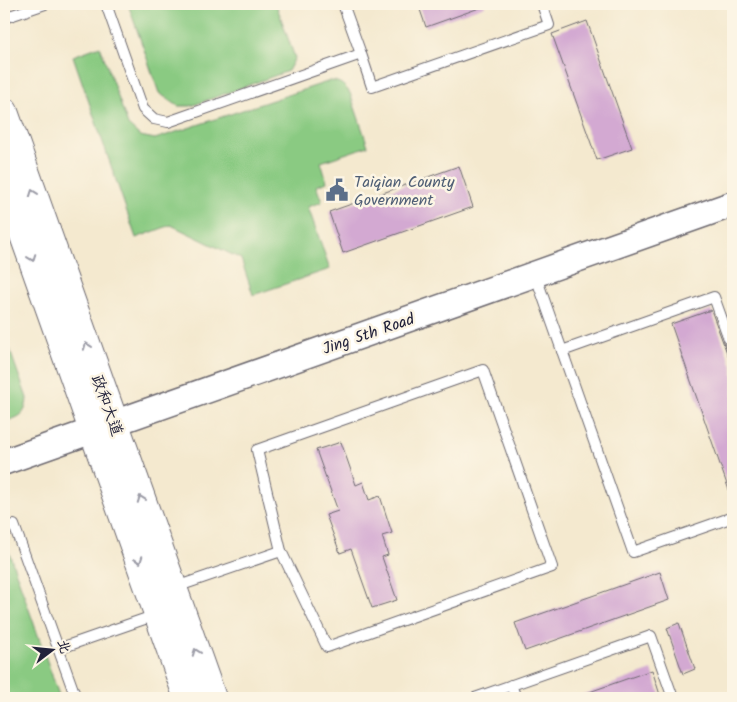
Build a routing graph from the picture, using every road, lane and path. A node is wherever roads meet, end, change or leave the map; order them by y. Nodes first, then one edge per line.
1 (45, 4) edge
2 (106, 4) edge
3 (343, 4) edge
4 (542, 4) edge
5 (4, 18) edge
6 (361, 54) junction
7 (4, 112) edge
8 (4, 179) edge
9 (733, 204) edge
10 (535, 274) junction
11 (733, 350) edge
12 (562, 351) junction
13 (104, 427) junction
14 (4, 462) edge
15 (733, 517) edge
16 (4, 528) edge
17 (281, 551) junction
18 (173, 588) junction
19 (158, 614) junction
20 (58, 650) junction
21 (511, 685) junction
22 (76, 698) edge
23 (188, 698) edge
24 (212, 698) edge
25 (475, 698) edge
26 (516, 698) edge
27 (673, 698) edge

1 - 5 lane
2 - 6 lane
3 - 6 lane
4 - 6 lane
13 -> 7 main road, 政和大道
8 -> 13 main road, 政和大道
9 - 10 street, Jing 5th Road
10 - 12 lane
10 - 13 street, Jing 5th Road
11 - 12 lane
12 - 15 lane
13 - 14 street, Jing 5th Road
18 -> 13 main road, 政和大道
13 -> 19 main road, 政和大道
16 - 20 lane
17 - 17 lane
17 - 18 lane
24 -> 18 main road, 政和大道
19 - 20 lane
19 - 23 main road, 政和大道
20 - 22 lane
21 - 25 lane
21 - 26 lane
21 - 27 lane

